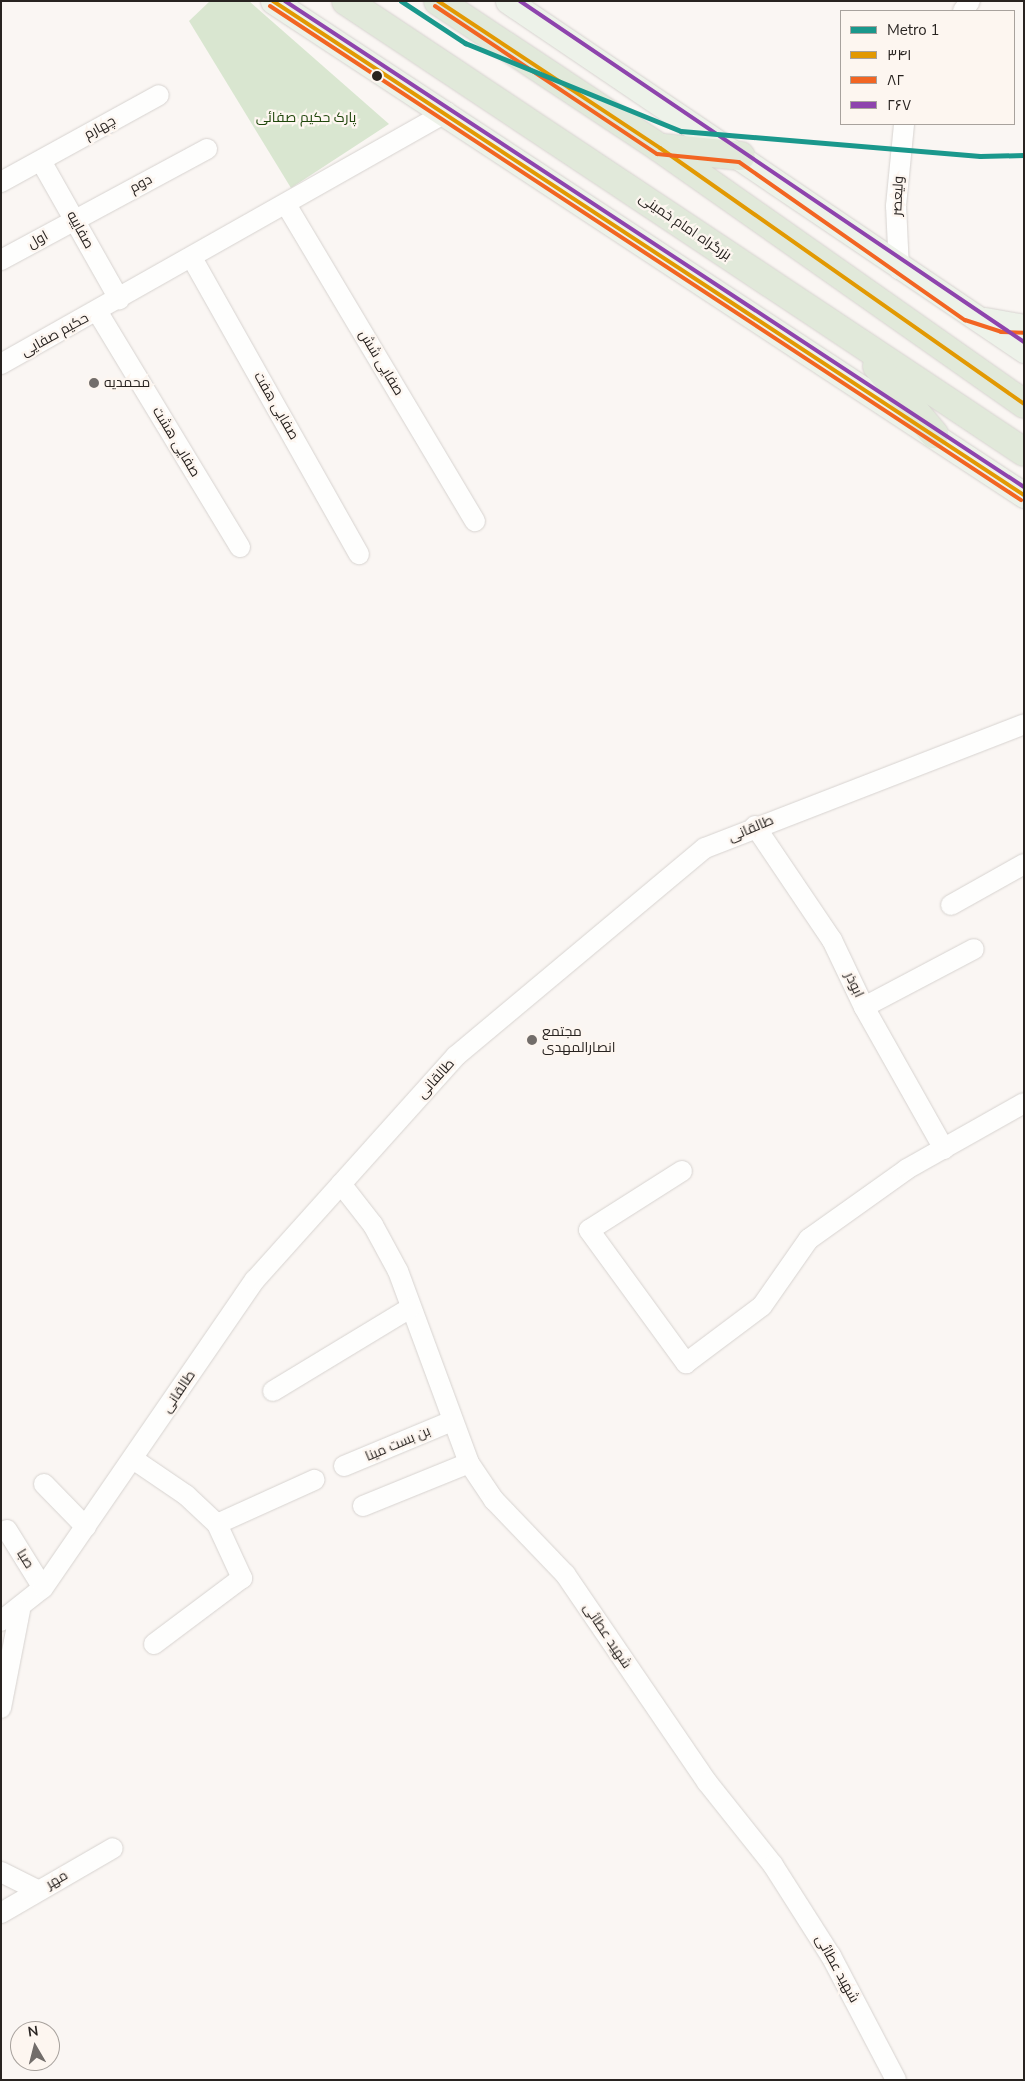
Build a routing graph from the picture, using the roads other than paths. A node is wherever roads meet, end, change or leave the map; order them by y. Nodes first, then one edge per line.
1 (273, 1) edge
2 (346, 1) edge
3 (438, 1) edge
4 (519, 4) edge
5 (159, 95) dead end
6 (447, 112) junction
7 (904, 125) edge
8 (660, 148) junction
9 (207, 149) dead end
10 (741, 156) junction
11 (41, 160) junction
12 (1, 182) edge
13 (287, 206) junction
14 (74, 220) junction
15 (192, 258) junction
16 (1, 260) edge
17 (899, 269) junction
18 (119, 299) junction
19 (96, 311) junction
20 (968, 315) junction
21 (1024, 326) edge
22 (859, 344) junction
23 (1024, 350) edge
24 (1, 364) edge
25 (1024, 404) edge
26 (934, 434) junction
27 (1024, 452) edge
28 (1024, 495) edge
29 (475, 520) dead end
30 (240, 547) dead end
31 (360, 554) dead end
32 (1024, 724) edge
33 (755, 826) junction
34 (1024, 864) edge
35 (951, 905) dead end
36 (974, 949) dead end
37 (864, 1007) junction
38 (1024, 1103) edge
39 (944, 1149) junction
40 (682, 1171) dead end
41 (341, 1184) junction
42 (410, 1308) junction
43 (273, 1391) dead end
44 (452, 1421) junction
45 (133, 1459) junction
46 (469, 1463) junction
47 (344, 1466) dead end
48 (314, 1480) dead end
49 (44, 1484) dead end
50 (364, 1506) dead end
51 (217, 1524) junction
52 (86, 1527) junction
53 (7, 1530) dead end
54 (43, 1588) junction
55 (20, 1610) junction
56 (1, 1621) edge
57 (154, 1644) dead end
58 (1, 1708) edge
59 (113, 1848) dead end
60 (1, 1872) edge
61 (39, 1891) junction
62 (1, 1913) edge
63 (894, 2079) edge

1 - 6 main road
2 - 22 highway, بزرگراه امام خمینی
3 - 8 highway
4 - 10 main road
5 - 11 street, چهارم
6 - 13 street, حکیم صفایی
6 - 26 main road
7 - 17 street, ولیعصر
8 - 10 highway
8 - 25 highway
9 - 14 street, دوم
10 - 17 main road
11 - 12 street, چهارم
11 - 14 street, صفاییه
13 - 15 street, حکیم صفایی
13 - 29 street, صفایی شش
14 - 16 street, اول
14 - 18 street, صفاییه
15 - 18 street, حکیم صفایی
15 - 31 street, صفایی هفت
17 - 20 main road
18 - 19 street, حکیم صفایی
19 - 24 street, حکیم صفایی
19 - 30 street, صفایی هشت
20 - 21 main road
20 - 23 main road
22 - 26 highway
22 - 27 highway, بزرگراه امام خمینی
26 - 28 main road
32 - 33 street, طالقانی
33 - 37 street, ابوذر
33 - 41 street, طالقانی
34 - 35 street
36 - 37 street
37 - 39 street, ابوذر
38 - 39 street
39 - 40 street
41 - 42 street, شهید عطائی
41 - 45 street, طالقانی
42 - 43 street
42 - 44 street, شهید عطائی
44 - 46 street, شهید عطائی
44 - 47 street, بن بست مینا
45 - 51 street
45 - 52 street, طالقانی
46 - 50 street
46 - 63 street, شهید عطائی
48 - 51 street
49 - 52 street
51 - 57 street
52 - 54 street, طالقانی
53 - 54 street, صبا
54 - 55 street, طالقانی
55 - 56 street, طالقانی
55 - 58 street
59 - 61 street, مهر
60 - 61 street
61 - 62 street, مهر

